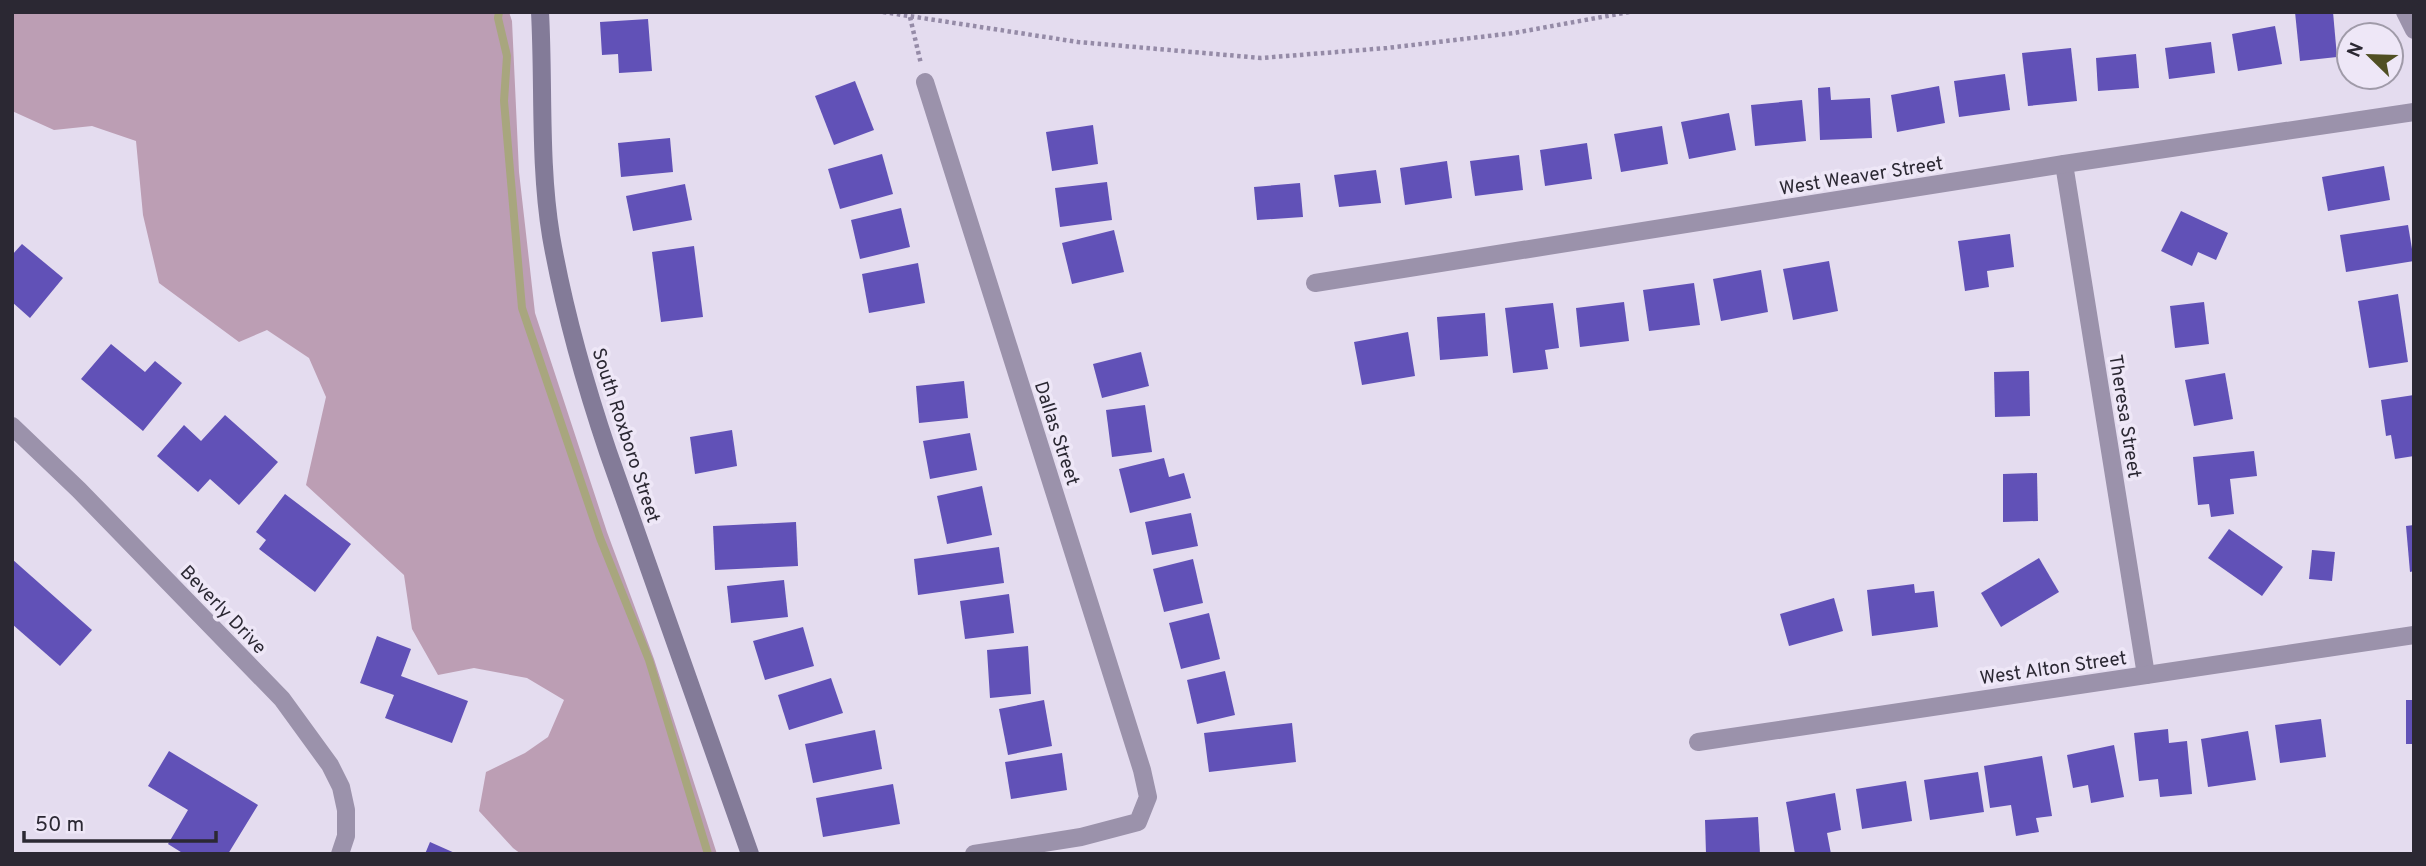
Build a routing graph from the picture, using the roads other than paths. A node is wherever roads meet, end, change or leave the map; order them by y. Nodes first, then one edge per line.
1 (540, 12) edge
2 (2405, 12) edge
3 (2414, 30) edge
4 (925, 82) road end
5 (2414, 113) edge
6 (2064, 164) junction
7 (1315, 283) dead end
8 (12, 426) edge
9 (2414, 635) edge
10 (2146, 675) junction
11 (1698, 742) dead end
12 (340, 854) edge
13 (750, 854) edge
14 (974, 854) edge

1 - 13 street, South Roxboro Street
2 - 3 street
4 - 14 street, Dallas Street
5 - 6 street, West Weaver Street
6 - 7 street, West Weaver Street
6 - 10 street, Theresa Street
8 - 12 street, Beverly Drive
9 - 10 street, West Alton Street
10 - 11 street, West Alton Street

